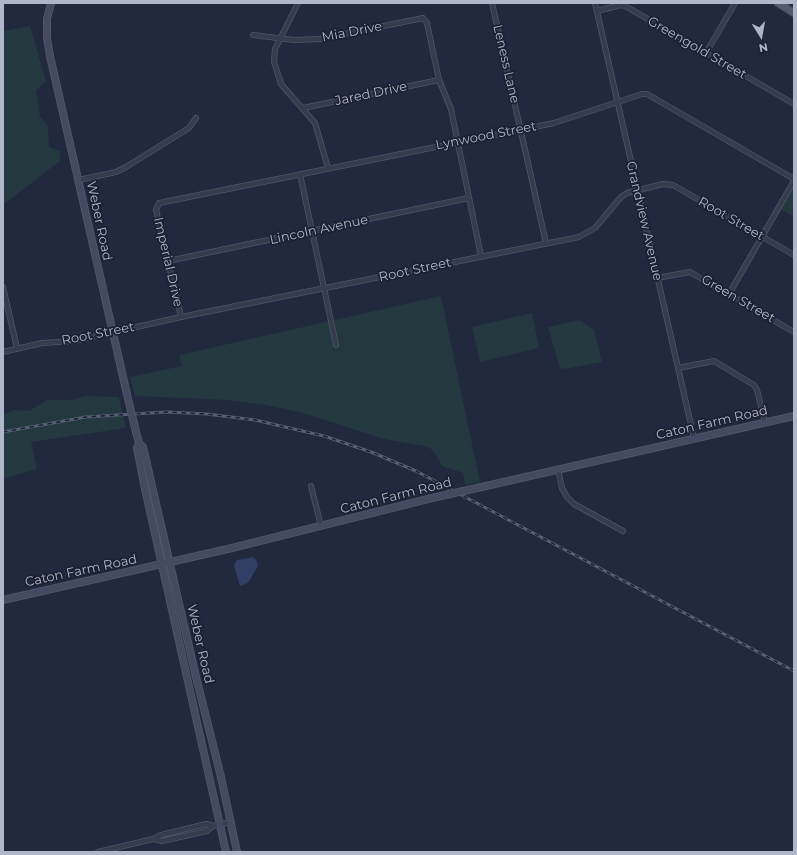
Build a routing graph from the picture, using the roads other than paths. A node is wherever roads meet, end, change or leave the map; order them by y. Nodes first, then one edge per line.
1 (52, 3) edge
2 (298, 3) edge
3 (492, 3) edge
4 (595, 3) edge
5 (735, 3) edge
6 (778, 3) edge
7 (597, 11) junction
8 (794, 13) edge
9 (253, 35) dead end
10 (280, 38) junction
11 (706, 53) junction
12 (439, 80) junction
13 (617, 101) junction
14 (794, 104) edge
15 (303, 108) junction
16 (196, 118) dead end
17 (521, 129) junction
18 (458, 142) junction
19 (328, 168) junction
20 (300, 174) junction
21 (79, 180) junction
22 (794, 180) edge
23 (637, 190) junction
24 (469, 198) junction
25 (158, 206) joint
26 (312, 232) junction
27 (762, 237) junction
28 (546, 243) junction
29 (794, 255) edge
30 (481, 256) junction
31 (168, 261) junction
32 (657, 278) junction
33 (3, 286) edge
34 (324, 289) junction
35 (729, 294) junction
36 (181, 318) junction
37 (113, 332) junction
38 (794, 332) edge
39 (336, 345) dead end
40 (17, 348) junction
41 (3, 352) edge
42 (678, 368) junction
43 (794, 416) edge
44 (765, 422) junction
45 (694, 438) junction
46 (139, 443) junction
47 (558, 469) junction
48 (311, 486) dead end
49 (321, 526) junction
50 (622, 531) dead end
51 (170, 563) junction
52 (162, 564) junction
53 (3, 600) edge
54 (231, 822) junction
55 (220, 824) junction
56 (98, 852) edge
57 (226, 852) edge
58 (237, 852) edge

1 - 21 main road, Weber Road
2 - 10 street
3 - 17 street, Leness Lane
4 - 7 street, Grandview Avenue
5 - 11 street
6 - 8 main road
7 - 11 street, Greengold Street
7 - 13 street, Grandview Avenue
9 - 10 street, Mia Drive
10 - 12 street, Mia Drive
10 - 15 street
11 - 14 street, Greengold Street
12 - 15 street, Jared Drive
12 - 18 street
13 - 17 street, Lynwood Street
13 - 22 street, Lynwood Street
13 - 23 street, Grandview Avenue
15 - 19 street
16 - 21 street
17 - 18 street, Lynwood Street
17 - 28 street, Leness Lane
18 - 19 street, Lynwood Street
18 - 24 street
19 - 20 street, Lynwood Street
20 - 25 street, Lynwood Street
20 - 26 street
21 - 37 main road, Weber Road
22 - 27 street
23 - 27 street, Root Street
23 - 28 street, Root Street
23 - 32 street, Grandview Avenue
24 - 26 street, Lincoln Avenue
24 - 30 street
25 - 31 street, Imperial Drive
26 - 31 street, Lincoln Avenue
26 - 34 street
27 - 29 street, Root Street
27 - 35 street
28 - 30 street, Root Street
30 - 34 street, Root Street
31 - 36 street, Imperial Drive
32 - 35 street, Green Street
32 - 42 street, Grandview Avenue
33 - 40 street
34 - 36 street, Root Street
34 - 39 street
35 - 38 street, Green Street
36 - 37 street, Root Street
37 - 40 street, Root Street
37 - 46 main road, Weber Road, bridge
40 - 41 street, Root Street
42 - 44 street
42 - 45 street, Grandview Avenue
43 - 44 main road, Caton Farm Road
44 - 45 main road, Caton Farm Road
45 - 47 main road, Caton Farm Road
46 - 51 main road, Weber Road
46 - 52 main road, Weber Road
47 - 49 main road, Caton Farm Road, bridge
47 - 50 street
48 - 49 street
49 - 51 main road, Caton Farm Road
51 - 52 main road, Caton Farm Road
51 - 54 main road, Weber Road
52 - 53 main road, Caton Farm Road
52 - 55 main road, Weber Road
54 - 55 street
54 - 58 main road, Weber Road
55 - 56 street
55 - 57 main road, Weber Road

